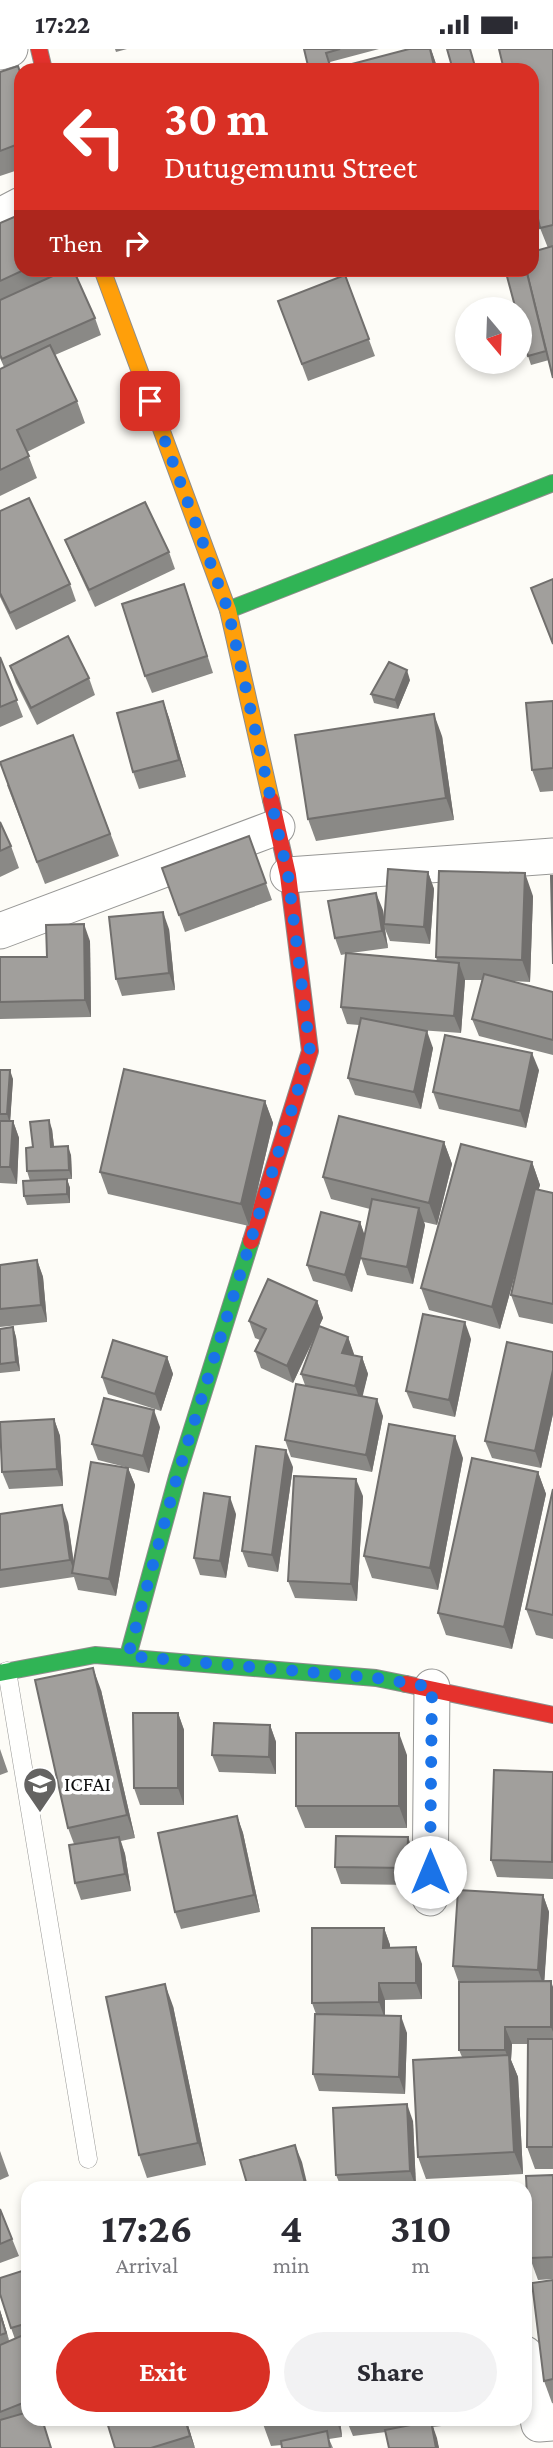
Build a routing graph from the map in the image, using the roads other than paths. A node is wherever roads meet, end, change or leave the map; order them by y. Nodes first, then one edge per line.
1 (10, 49) edge
2 (0, 52) edge
3 (105, 277) edge
4 (553, 483) edge
5 (228, 610) junction
6 (277, 827) junction
7 (553, 856) edge
8 (288, 875) junction
9 (0, 931) edge
10 (128, 1656) junction
11 (4, 1672) edge
12 (432, 1687) junction
13 (553, 1715) edge
14 (430, 1898) dead end
15 (88, 2159) dead end
16 (532, 2389) edge
17 (553, 2423) edge

1 - 2 street
3 - 5 street
4 - 5 street
5 - 6 street
6 - 8 street
6 - 9 street
7 - 8 street
8 - 10 street
10 - 11 street
10 - 12 street
11 - 15 lane
12 - 13 street
12 - 14 street
16 - 17 street

